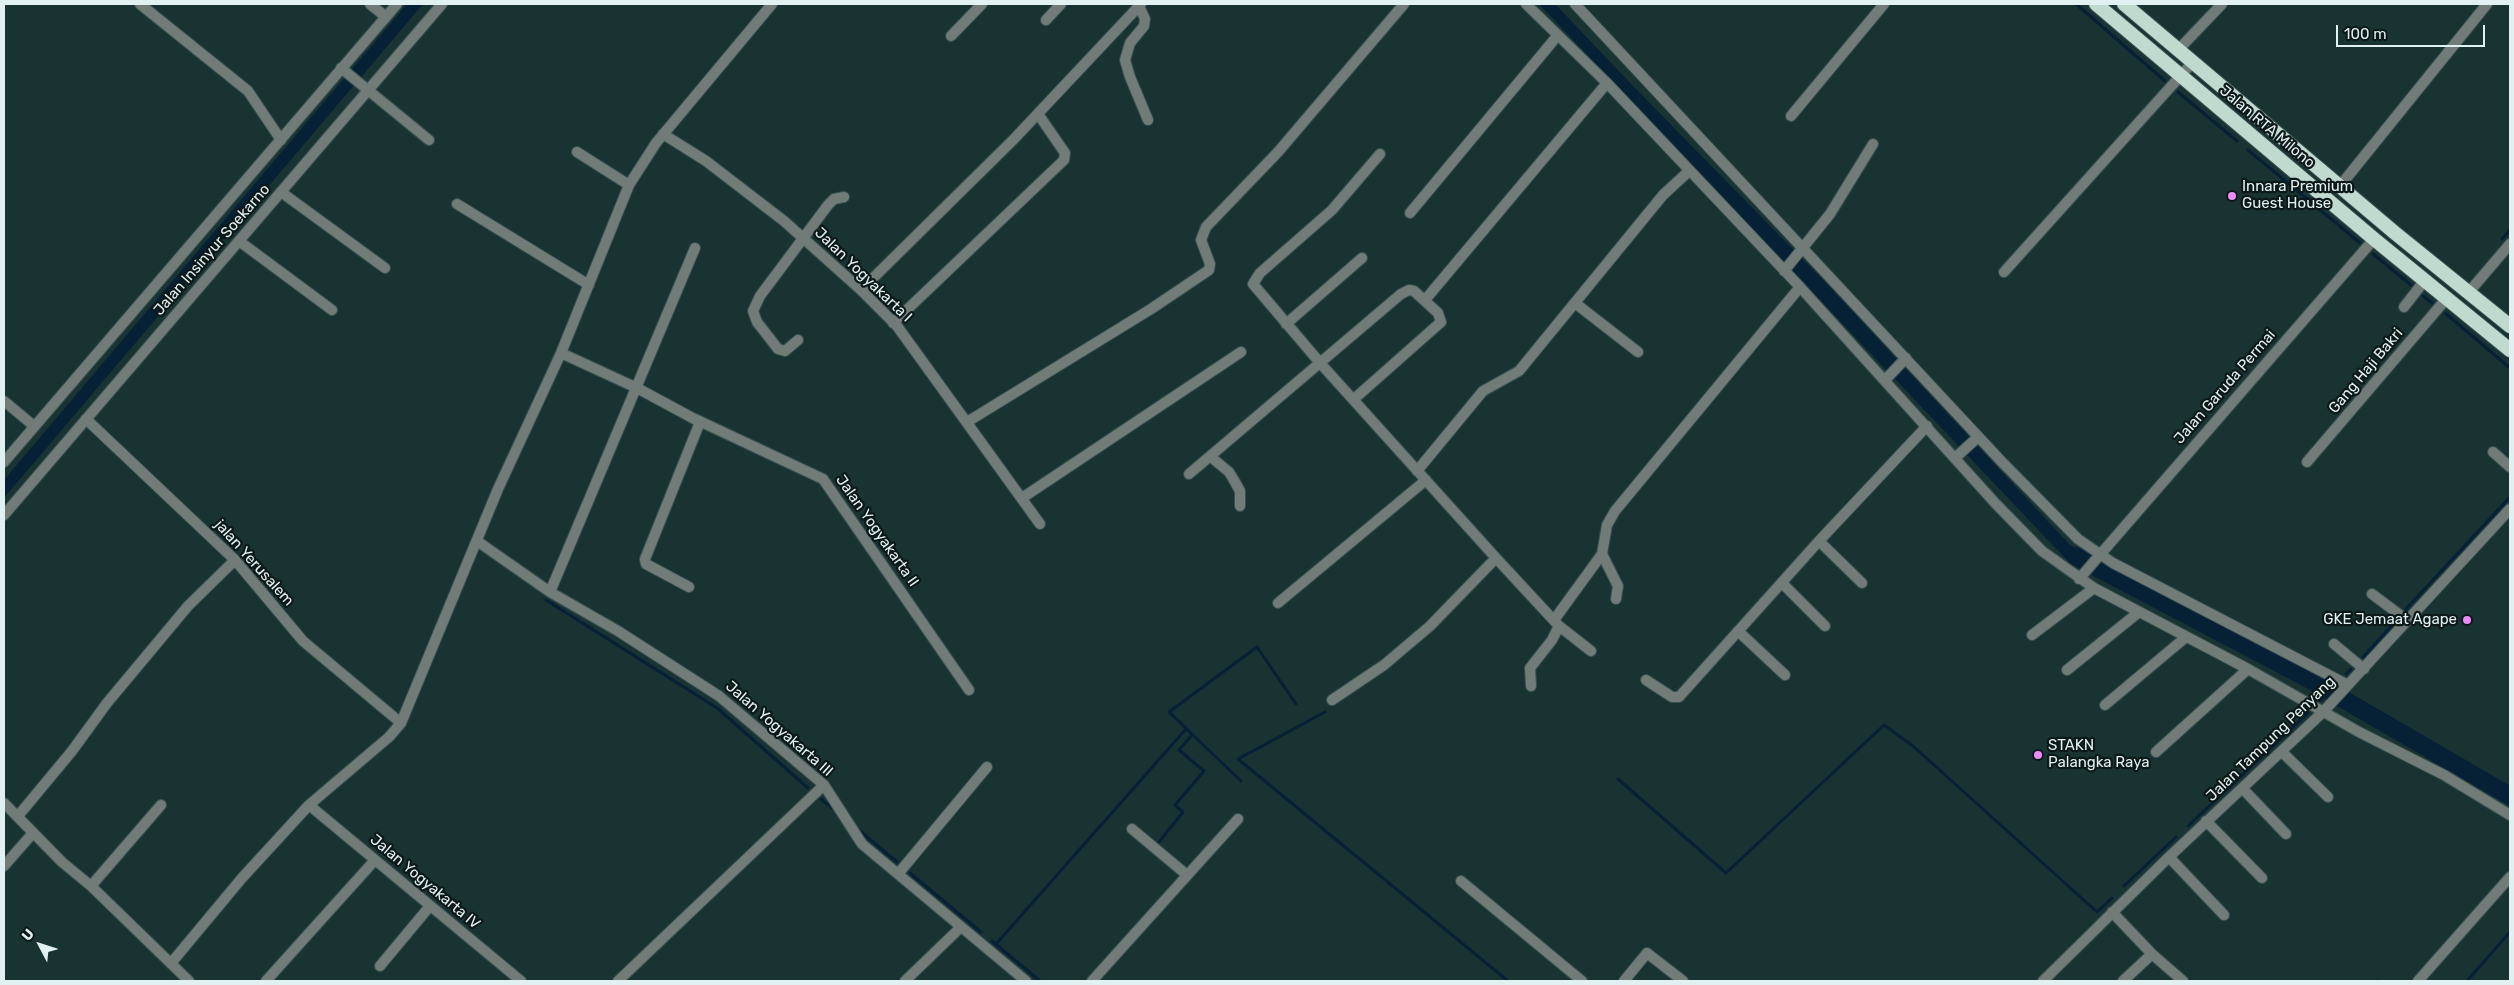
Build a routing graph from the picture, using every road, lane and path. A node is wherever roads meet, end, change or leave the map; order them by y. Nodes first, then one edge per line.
1 (140, 4) edge
2 (370, 4) edge
3 (397, 4) edge
4 (442, 4) edge
5 (772, 4) edge
6 (982, 4) edge
7 (1061, 4) edge
8 (1404, 4) edge
9 (1526, 4) edge
10 (1575, 4) edge
11 (1884, 4) edge
12 (2096, 4) edge
13 (2124, 4) edge
14 (2222, 4) edge
15 (2488, 4) edge
16 (1140, 5) edge
17 (386, 17) junction
18 (1046, 20) dead end
19 (1558, 35) junction
20 (951, 36) dead end
21 (2179, 49) junction
22 (2193, 62) junction
23 (344, 71) junction
24 (2181, 76) junction
25 (1607, 83) junction
26 (367, 91) junction
27 (1038, 114) junction
28 (1791, 116) dead end
29 (1148, 120) dead end
30 (663, 134) junction
31 (281, 140) junction
32 (429, 140) dead end
33 (1873, 144) dead end
34 (577, 152) dead end
35 (1380, 154) dead end
36 (1689, 171) junction
37 (629, 185) junction
38 (2340, 186) junction
39 (281, 192) junction
40 (844, 196) dead end
41 (456, 204) dead end
42 (1410, 214) dead end
43 (803, 238) junction
44 (2374, 239) junction
45 (239, 241) junction
46 (2510, 244) edge
47 (695, 248) dead end
48 (1797, 255) junction
49 (1362, 258) dead end
50 (385, 268) dead end
51 (1784, 270) junction
52 (2004, 272) dead end
53 (2425, 280) junction
54 (589, 285) junction
55 (1800, 287) junction
56 (861, 290) junction
57 (2469, 292) junction
58 (2447, 298) junction
59 (1425, 300) junction
60 (1575, 303) junction
61 (2404, 307) dead end
62 (332, 310) dead end
63 (2509, 322) edge
64 (893, 323) junction
65 (1286, 324) junction
66 (798, 340) dead end
67 (2510, 350) edge
68 (1241, 352) dead end
69 (1638, 352) dead end
70 (561, 353) junction
71 (1903, 361) junction
72 (1321, 364) junction
73 (1885, 380) junction
74 (637, 388) junction
75 (1354, 399) junction
76 (4, 400) edge
77 (86, 419) junction
78 (695, 419) junction
79 (967, 422) junction
80 (34, 426) junction
81 (1927, 426) junction
82 (1976, 439) junction
83 (2493, 452) dead end
84 (1957, 456) junction
85 (1211, 457) junction
86 (4, 462) edge
87 (2307, 462) dead end
88 (2510, 466) edge
89 (1418, 470) junction
90 (1189, 474) dead end
91 (1426, 480) junction
92 (1022, 498) junction
93 (1240, 506) dead end
94 (2510, 509) edge
95 (4, 515) edge
96 (1040, 524) dead end
97 (477, 541) junction
98 (1819, 541) junction
99 (1602, 554) junction
100 (1496, 558) junction
101 (2096, 558) junction
102 (235, 560) junction
103 (2082, 575) junction
104 (1782, 583) junction
105 (1862, 583) dead end
106 (689, 587) dead end
107 (2094, 588) junction
108 (550, 592) junction
109 (2372, 594) dead end
110 (1616, 599) dead end
111 (1278, 603) dead end
112 (2139, 612) junction
113 (2408, 621) junction
114 (1557, 623) junction
115 (1824, 626) dead end
116 (1738, 631) junction
117 (2032, 635) dead end
118 (2186, 637) junction
119 (2334, 644) dead end
120 (1591, 651) dead end
121 (2248, 669) junction
122 (2364, 669) junction
123 (2067, 670) dead end
124 (1785, 675) dead end
125 (1646, 680) dead end
126 (1531, 686) dead end
127 (2345, 688) junction
128 (969, 690) dead end
129 (1332, 700) dead end
130 (2105, 706) dead end
131 (2323, 712) junction
132 (401, 723) junction
133 (2156, 752) dead end
134 (2282, 752) junction
135 (987, 767) dead end
136 (824, 785) junction
137 (2243, 789) junction
138 (2328, 797) dead end
139 (4, 803) edge
140 (162, 805) dead end
141 (309, 805) junction
142 (2510, 815) edge
143 (18, 816) junction
144 (1238, 819) dead end
145 (2206, 821) junction
146 (1132, 830) dead end
147 (33, 833) junction
148 (2286, 834) dead end
149 (2169, 857) junction
150 (376, 860) junction
151 (4, 866) edge
152 (898, 874) junction
153 (1187, 874) junction
154 (2510, 877) edge
155 (2262, 878) dead end
156 (1461, 882) dead end
157 (91, 886) junction
158 (430, 906) junction
159 (2112, 912) junction
160 (2224, 914) dead end
161 (961, 927) junction
162 (2152, 954) junction
163 (172, 962) junction
164 (380, 966) dead end
165 (1020, 979) edge
166 (189, 981) edge
167 (266, 981) edge
168 (521, 981) edge
169 (618, 981) edge
170 (905, 981) edge
171 (1092, 981) edge
172 (1582, 981) edge
173 (1624, 981) edge
174 (1683, 981) edge
175 (2043, 981) edge
176 (2124, 981) edge
177 (2184, 981) edge
178 (2418, 981) edge

1 - 31 street
2 - 17 street
3 - 17 street, Jalan Insinyur Soekarno
4 - 26 street, Jalan Insinyur Soekarno
5 - 30 street
6 - 20 street
7 - 18 street
8 - 79 street
9 - 19 street
10 - 48 street
11 - 28 street
12 - 24 highway, Jalan RTA Milono
13 - 21 highway, Jalan RTA Milono
14 - 21 street
15 - 38 street
16 - 27 street
16 - 29 street
17 - 23 street, Jalan Insinyur Soekarno
19 - 25 street
19 - 42 street
21 - 22 highway, Jalan RTA Milono
22 - 24 street
22 - 38 highway, Jalan RTA Milono
23 - 26 street
23 - 31 street, Jalan Insinyur Soekarno
24 - 44 highway, Jalan RTA Milono
24 - 52 street
25 - 36 street
25 - 59 street
26 - 32 street
26 - 39 street, Jalan Insinyur Soekarno
27 - 56 street
27 - 64 street
30 - 37 street
30 - 43 street, Jalan Yogyakarta I
31 - 80 street, Jalan Insinyur Soekarno
33 - 48 street
34 - 37 street
35 - 65 street
36 - 51 street
36 - 60 street
37 - 54 street
38 - 57 highway, Jalan RTA Milono
39 - 45 street, Jalan Insinyur Soekarno
39 - 50 street
40 - 43 street
41 - 54 street
43 - 56 street, Jalan Yogyakarta I
43 - 66 street
44 - 53 highway, Jalan RTA Milono
44 - 101 street, Jalan Garuda Permai
45 - 62 street
45 - 77 street, Jalan Insinyur Soekarno
46 - 57 street
47 - 74 street
48 - 51 street
48 - 71 street
49 - 65 street
51 - 55 street
53 - 58 highway, Jalan RTA Milono
53 - 61 street
54 - 70 street
55 - 73 street
55 - 99 street
56 - 64 street, Jalan Yogyakarta I
57 - 63 highway, Jalan RTA Milono
58 - 67 highway, Jalan RTA Milono
58 - 87 street, Gang Haji Bakri
59 - 72 street
59 - 75 street
60 - 69 street
60 - 89 street
64 - 79 street, Jalan Yogyakarta I
65 - 72 street
68 - 92 street
70 - 74 street, Jalan Yogyakarta II
70 - 97 street
71 - 73 street
71 - 82 street
72 - 75 street
72 - 85 street
73 - 81 street
74 - 78 street, Jalan Yogyakarta II
74 - 108 street
75 - 89 street
76 - 80 street
77 - 95 street, Jalan Insinyur Soekarno
77 - 102 street, jalan Yerusalem
78 - 106 street
78 - 128 street, Jalan Yogyakarta II
79 - 92 street, Jalan Yogyakarta I
80 - 86 street, Jalan Insinyur Soekarno
81 - 84 street
81 - 98 street
82 - 84 street
82 - 101 street
83 - 88 street
84 - 103 street
85 - 90 street
85 - 93 street
89 - 91 street
91 - 100 street
91 - 111 street
92 - 96 street, Jalan Yogyakarta I
94 - 113 street, Jalan Tampung Penyang
97 - 108 street, Jalan Yogyakarta III
97 - 132 street
98 - 104 street
98 - 105 street
99 - 110 street
99 - 114 street
100 - 114 street
100 - 129 street
101 - 103 street, Jalan Garuda Permai
101 - 127 street
102 - 132 street, jalan Yerusalem
102 - 143 street
103 - 107 street
104 - 115 street
104 - 116 street
107 - 112 street
107 - 117 street
108 - 136 street, Jalan Yogyakarta III
109 - 113 street
112 - 118 street
112 - 123 street
113 - 122 street, Jalan Tampung Penyang
114 - 120 street
114 - 126 street
116 - 124 street
116 - 125 street
118 - 121 street
118 - 130 street
119 - 122 street
121 - 131 street
121 - 133 street
122 - 127 street, Jalan Tampung Penyang
127 - 131 street, Jalan Tampung Penyang
131 - 134 street, Jalan Tampung Penyang
131 - 142 street
132 - 141 street
134 - 137 street, Jalan Tampung Penyang
134 - 138 street
135 - 152 street
136 - 152 street, Jalan Yogyakarta III
136 - 169 street
137 - 145 street, Jalan Tampung Penyang
137 - 148 street
139 - 143 street
140 - 157 street
141 - 150 street, Jalan Yogyakarta IV
141 - 163 street
143 - 147 street
144 - 153 street
145 - 149 street, Jalan Tampung Penyang
145 - 155 street
146 - 153 street
147 - 151 street
147 - 157 street
149 - 159 street, Jalan Tampung Penyang
149 - 160 street
150 - 158 street, Jalan Yogyakarta IV
150 - 167 street
152 - 161 street, Jalan Yogyakarta III
153 - 171 street
154 - 178 street
156 - 172 street
157 - 163 street
158 - 164 street
158 - 168 street, Jalan Yogyakarta IV
159 - 162 street
159 - 175 street, Jalan Tampung Penyang
161 - 165 street, Jalan Yogyakarta III
161 - 170 street
162 - 176 street
162 - 177 street
163 - 166 street
173 - 174 street

